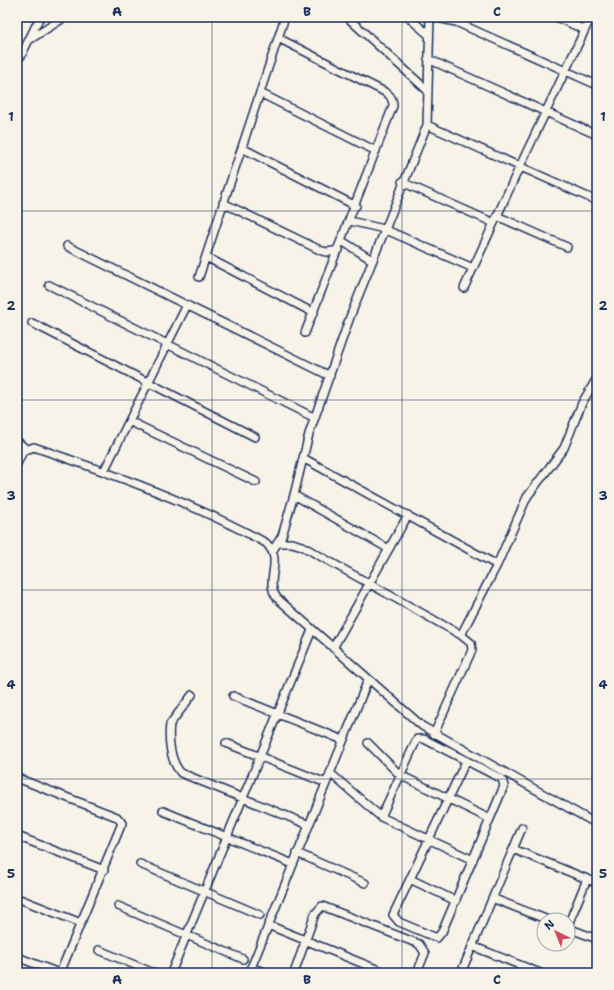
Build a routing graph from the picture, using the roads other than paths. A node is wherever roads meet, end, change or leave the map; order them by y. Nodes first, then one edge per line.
1 (40, 17) edge
2 (65, 17) edge
3 (285, 17) edge
4 (347, 17) edge
5 (408, 17) edge
6 (430, 17) edge
7 (433, 17) edge
8 (556, 17) edge
9 (591, 17) edge
10 (585, 30) junction
11 (429, 35) junction
12 (278, 38) junction
13 (28, 40) junction
14 (21, 56) dead end
15 (428, 59) junction
16 (566, 70) junction
17 (597, 85) edge
18 (428, 91) junction
19 (260, 93) junction
20 (546, 112) junction
21 (427, 125) junction
22 (597, 135) edge
23 (242, 148) junction
24 (376, 151) junction
25 (520, 166) junction
26 (402, 182) junction
27 (597, 201) edge
28 (224, 203) junction
29 (356, 206) junction
30 (496, 219) junction
31 (350, 221) junction
32 (384, 229) junction
33 (342, 241) junction
34 (67, 246) dead end
35 (567, 247) dead end
36 (339, 250) junction
37 (206, 257) junction
38 (372, 260) junction
39 (473, 268) junction
40 (199, 277) dead end
41 (49, 285) dead end
42 (464, 288) dead end
43 (187, 305) junction
44 (314, 312) junction
45 (32, 323) dead end
46 (305, 333) dead end
47 (168, 343) junction
48 (330, 376) junction
49 (597, 378) edge
50 (148, 383) junction
51 (314, 418) junction
52 (129, 421) junction
53 (255, 437) dead end
54 (17, 441) edge
55 (26, 449) junction
56 (303, 458) junction
57 (17, 464) edge
58 (104, 471) junction
59 (256, 482) dead end
60 (294, 496) junction
61 (408, 515) junction
62 (278, 543) junction
63 (390, 549) junction
64 (273, 550) junction
65 (497, 565) junction
66 (370, 584) junction
67 (312, 630) junction
68 (461, 635) junction
69 (333, 648) junction
70 (368, 680) junction
71 (192, 695) dead end
72 (233, 696) dead end
73 (278, 714) junction
74 (434, 734) junction
75 (344, 740) junction
76 (368, 742) dead end
77 (226, 743) dead end
78 (260, 756) junction
79 (466, 761) junction
80 (330, 773) junction
81 (400, 775) junction
82 (17, 778) edge
83 (326, 782) junction
84 (243, 798) junction
85 (448, 800) junction
86 (163, 811) dead end
87 (381, 817) junction
88 (490, 819) junction
89 (597, 824) edge
90 (309, 825) junction
91 (522, 828) dead end
92 (17, 836) edge
93 (225, 838) junction
94 (429, 839) junction
95 (513, 849) junction
96 (298, 853) junction
97 (473, 860) junction
98 (140, 864) dead end
99 (293, 864) junction
100 (104, 870) junction
101 (587, 879) junction
102 (410, 880) junction
103 (597, 883) edge
104 (365, 884) dead end
105 (204, 891) junction
106 (17, 898) edge
107 (492, 898) junction
108 (456, 901) junction
109 (118, 906) dead end
110 (574, 912) edge
111 (260, 915) dead end
112 (536, 915) edge
113 (82, 923) junction
114 (268, 926) junction
115 (576, 930) edge
116 (186, 936) junction
117 (306, 939) junction
118 (597, 939) edge
119 (472, 946) junction
120 (99, 950) dead end
121 (17, 958) edge
122 (243, 959) dead end
123 (250, 970) edge
124 (60, 973) edge
125 (154, 973) edge
126 (171, 973) edge
127 (267, 973) edge
128 (294, 973) edge
129 (386, 973) edge
130 (417, 973) edge
131 (461, 973) edge
132 (540, 973) edge

1 - 13 street
2 - 13 street
3 - 12 street
4 - 18 street
5 - 11 street
6 - 11 street
7 - 16 street
8 - 10 street
9 - 10 street
10 - 16 street
11 - 15 street
12 - 19 street
12 - 24 street
13 - 14 street
15 - 18 street
15 - 20 street
16 - 17 street
16 - 20 street
18 - 21 street
19 - 23 street
19 - 24 street
20 - 22 street
20 - 25 street
21 - 25 street
21 - 26 street
23 - 28 street
23 - 29 street
24 - 29 street
25 - 27 street
25 - 30 street
26 - 30 street
26 - 32 street
28 - 36 street
28 - 37 street
29 - 31 street
30 - 35 street
30 - 39 street
31 - 32 street
31 - 33 street
32 - 38 street
32 - 39 street
33 - 36 street
33 - 38 street
34 - 43 street
36 - 44 street
37 - 40 street
37 - 44 street
38 - 48 street
39 - 42 street
41 - 47 street
43 - 47 street
43 - 48 street
44 - 46 street
45 - 50 street
47 - 50 street
47 - 51 street
48 - 51 street
49 - 65 street
50 - 52 street
50 - 53 street
51 - 56 street
52 - 58 street
52 - 59 street
54 - 55 street
55 - 57 street
55 - 58 street
56 - 60 street
56 - 61 street
58 - 64 street
60 - 62 street
60 - 63 street
61 - 63 street
61 - 65 street
62 - 64 street
62 - 66 street
63 - 66 street
64 - 67 street
65 - 68 street
66 - 68 street
66 - 69 street
67 - 69 street
67 - 73 street
68 - 74 street
69 - 70 street
70 - 74 street
70 - 75 street
71 - 84 street
72 - 73 street
73 - 75 street
73 - 78 street
74 - 89 street
75 - 80 street
76 - 81 street
77 - 78 street
78 - 83 street
78 - 84 street
79 - 81 street
79 - 85 street
79 - 88 street
80 - 83 street
80 - 87 street
81 - 85 street
81 - 87 street
82 - 100 street
83 - 90 street
84 - 90 street
84 - 93 street
85 - 88 street
85 - 94 street
86 - 93 street
87 - 94 street
88 - 97 street
90 - 96 street
91 - 95 street
92 - 100 street
93 - 99 street
93 - 105 street
94 - 97 street
94 - 102 street
95 - 101 street
95 - 107 street
96 - 99 street
96 - 104 street
97 - 108 street
98 - 105 street
99 - 114 street
100 - 113 street
101 - 103 street
101 - 110 street
102 - 108 street
102 - 108 street
105 - 111 street
105 - 116 street
106 - 113 street
107 - 112 street
107 - 119 street
109 - 116 street
113 - 124 street
114 - 117 street
114 - 123 street
115 - 118 street
116 - 122 street
116 - 126 street
117 - 128 street
117 - 129 street
117 - 130 street
119 - 131 street
119 - 132 street
120 - 125 street
121 - 124 street
123 - 127 street

